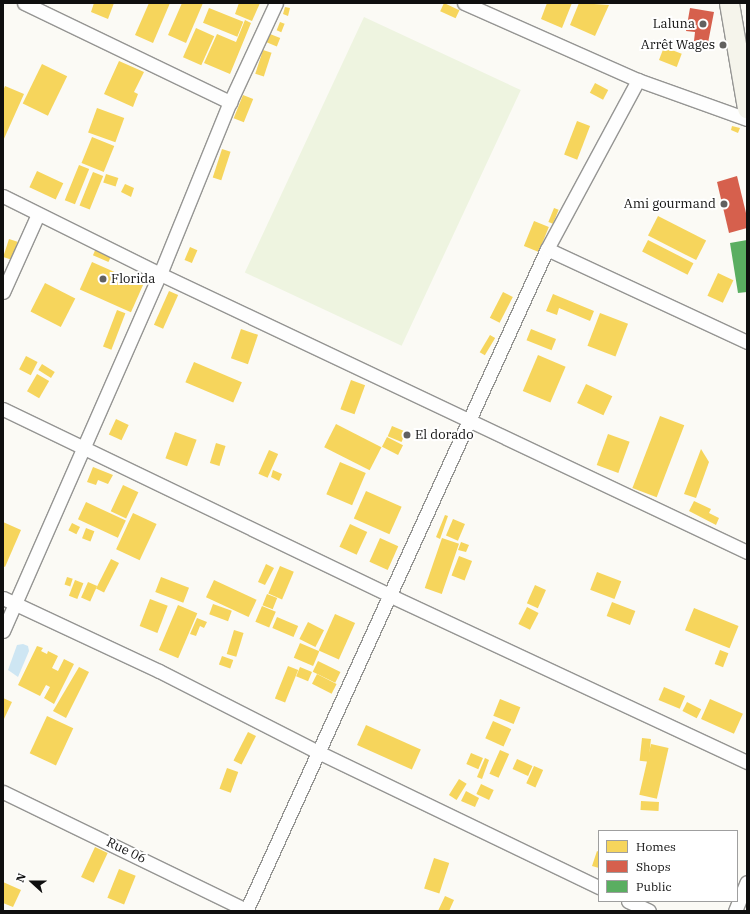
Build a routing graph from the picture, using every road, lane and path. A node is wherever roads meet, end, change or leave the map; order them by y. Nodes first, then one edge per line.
1 (24, 3) edge
2 (276, 3) edge
3 (464, 3) edge
4 (729, 3) edge
5 (638, 80) junction
6 (230, 102) junction
7 (747, 108) edge
8 (747, 119) edge
9 (3, 196) edge
10 (38, 214) junction
11 (547, 249) junction
12 (160, 274) junction
13 (3, 292) edge
14 (747, 342) edge
15 (3, 409) edge
16 (468, 420) junction
17 (83, 448) junction
18 (747, 552) edge
19 (391, 596) junction
20 (3, 598) edge
21 (15, 604) junction
22 (3, 631) edge
23 (320, 753) junction
24 (747, 762) edge
25 (3, 792) edge
26 (747, 882) edge
27 (598, 887) edge
28 (630, 902) edge
29 (247, 911) edge
30 (649, 911) edge
31 (735, 911) edge

1 - 6 street
2 - 6 street
3 - 5 street
4 - 7 main road
5 - 8 street
5 - 11 street
6 - 12 street
9 - 10 street
10 - 12 street
10 - 13 street
11 - 14 street
11 - 16 street
12 - 16 street
12 - 17 street
15 - 17 street
16 - 18 street
16 - 19 street
17 - 19 street
17 - 21 street
19 - 23 street
19 - 24 street
20 - 21 street
21 - 22 street
21 - 23 street
23 - 27 street
23 - 29 street
25 - 29 street, Rue 06
26 - 31 street
28 - 30 street

